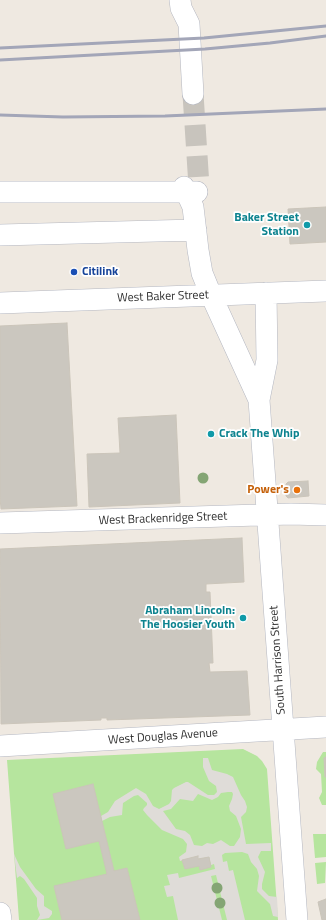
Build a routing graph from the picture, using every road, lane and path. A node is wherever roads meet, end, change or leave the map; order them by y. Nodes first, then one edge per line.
1 (180, 4) edge
2 (186, 95) tunnel mouth
3 (0, 192) edge
4 (196, 230) junction
5 (0, 235) edge
6 (326, 291) edge
7 (266, 293) junction
8 (210, 295) junction
9 (0, 303) edge
10 (259, 400) junction
11 (326, 515) edge
12 (267, 516) junction
13 (0, 523) edge
14 (326, 727) edge
15 (284, 729) junction
16 (0, 746) edge
17 (0, 913) edge
18 (1, 920) edge
19 (297, 920) edge

1 - 2 street
3 - 4 street, South Harrison Street
4 - 5 street
4 - 8 street, South Harrison Street
6 - 7 street, West Baker Street
7 - 8 street, West Baker Street
7 - 10 street, South Harrison Street
8 - 9 street, West Baker Street
8 - 10 street, South Harrison Street
10 - 12 street, South Harrison Street
11 - 12 street, West Brackenridge Street
12 - 13 street, West Brackenridge Street
12 - 15 street, South Harrison Street
14 - 15 street, West Douglas Avenue
15 - 16 street, West Douglas Avenue
15 - 19 street, South Harrison Street
17 - 18 street

